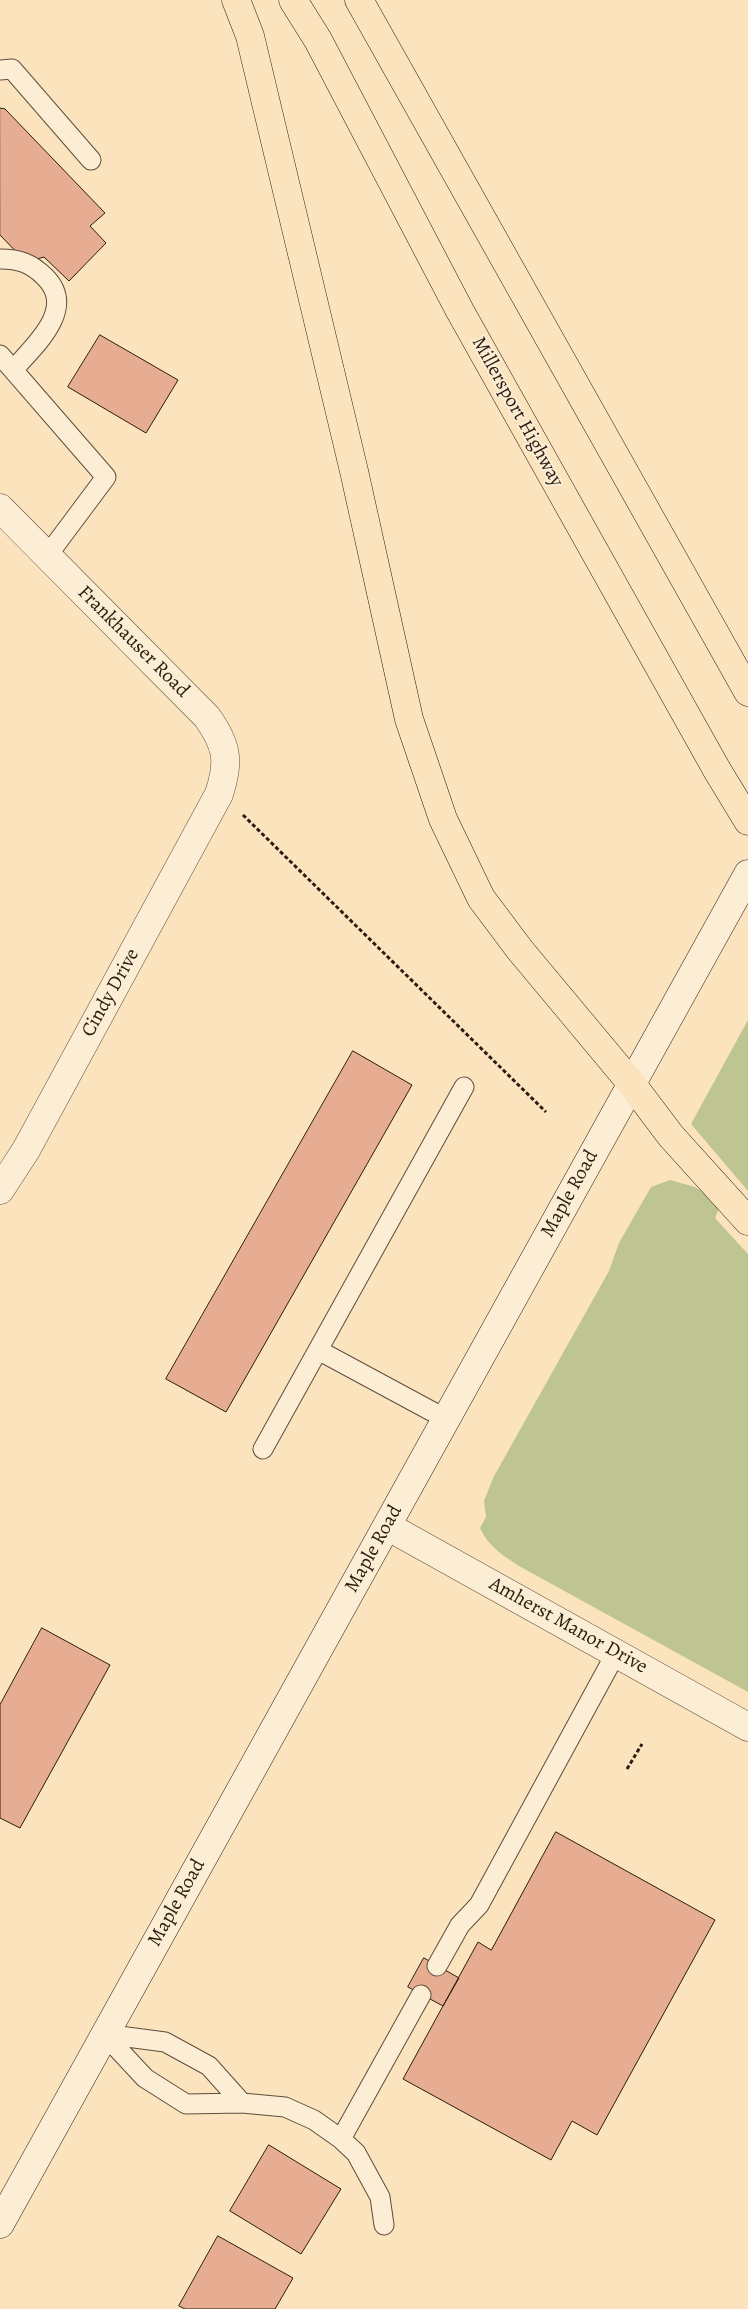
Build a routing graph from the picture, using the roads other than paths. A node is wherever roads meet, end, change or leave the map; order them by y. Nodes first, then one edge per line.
1 (236, 0) edge
2 (293, 0) edge
3 (358, 0) edge
4 (0, 70) edge
5 (91, 160) dead end
6 (0, 259) edge
7 (0, 355) edge
8 (13, 370) junction
9 (0, 508) edge
10 (47, 556) junction
11 (748, 692) edge
12 (219, 794) joint
13 (748, 821) edge
14 (748, 874) edge
15 (631, 1083) junction
16 (464, 1087) dead end
17 (0, 1190) edge
18 (748, 1221) edge
19 (318, 1350) junction
20 (446, 1419) junction
21 (263, 1448) dead end
22 (387, 1526) junction
23 (616, 1653) junction
24 (748, 1727) edge
25 (437, 1966) dead end
26 (421, 1995) dead end
27 (104, 2034) junction
28 (242, 2103) junction
29 (341, 2139) junction
30 (0, 2224) edge
31 (384, 2225) dead end

1 - 15 main road
2 - 13 main road, Millersport Highway
3 - 11 main road
4 - 5 lane
6 - 8 lane
7 - 8 lane
8 - 10 lane
9 - 10 main road, Frankhauser Road
10 - 12 main road, Frankhauser Road
12 - 17 main road, Cindy Drive
14 - 15 main road, Maple Road
15 - 18 main road
15 - 20 main road, Maple Road
16 - 19 lane
19 - 20 lane
19 - 21 lane
20 - 22 main road, Maple Road
22 - 23 main road, Amherst Manor Drive
22 - 27 main road, Maple Road
23 - 24 main road, Amherst Manor Drive
23 - 25 lane
26 - 29 lane
27 - 28 lane
27 - 28 lane
27 - 30 main road, Maple Road
28 - 29 lane
29 - 31 lane

